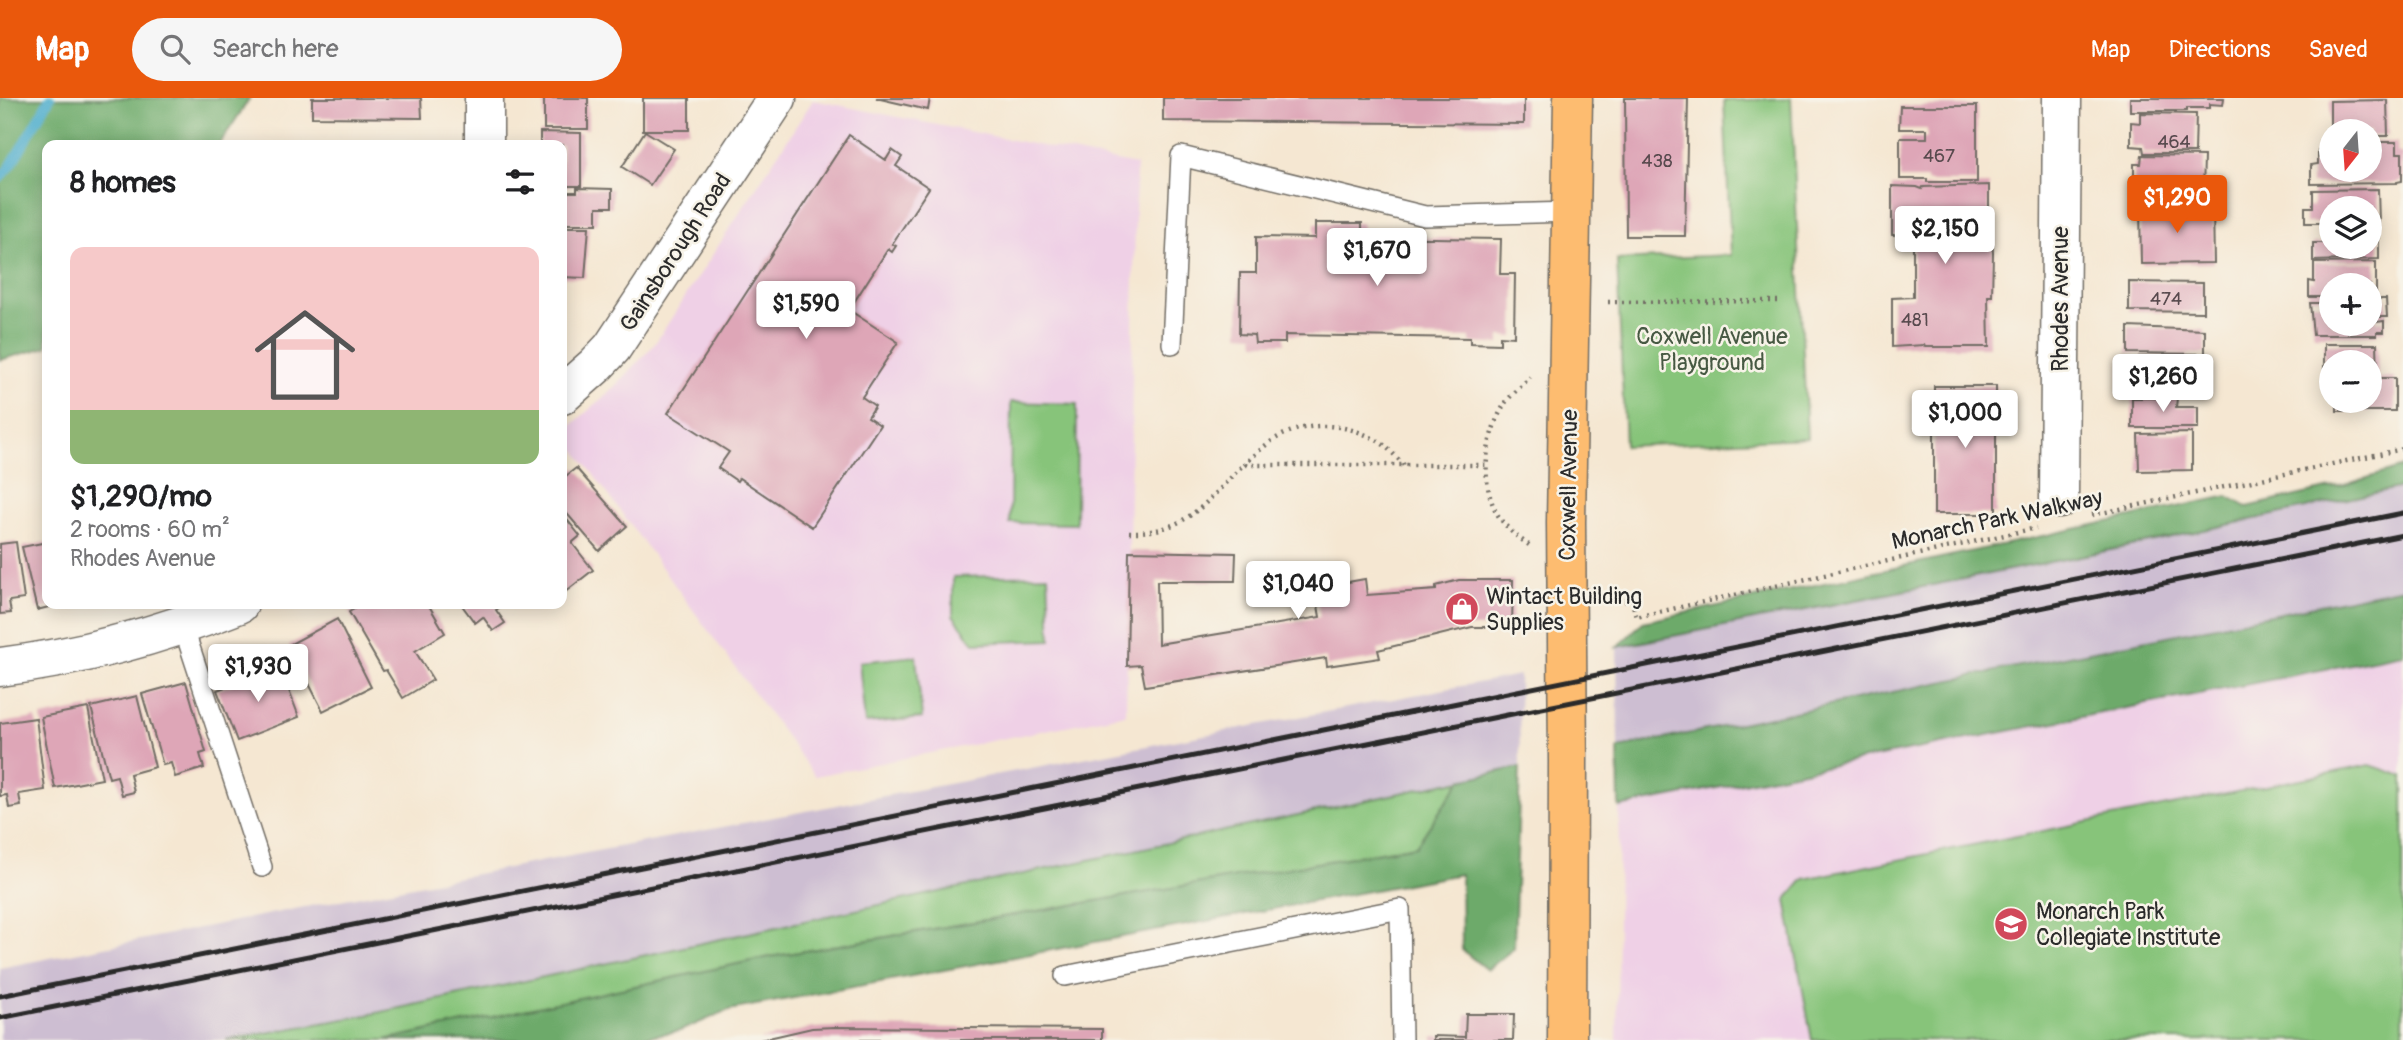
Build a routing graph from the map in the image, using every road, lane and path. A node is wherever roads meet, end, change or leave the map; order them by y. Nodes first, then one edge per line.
1 (484, 98) edge
2 (777, 98) edge
3 (1573, 98) edge
4 (2062, 98) edge
5 (484, 140) edge
6 (1572, 212) junction
7 (1781, 301) dead end
8 (1608, 302) dead end
9 (1172, 345) dead end
10 (1530, 377) dead end
11 (567, 391) edge
12 (2403, 449) edge
13 (1243, 465) junction
14 (1404, 465) junction
15 (1486, 465) junction
16 (2064, 514) junction
17 (1129, 532) dead end
18 (1533, 548) dead end
19 (1610, 601) dead end
20 (226, 609) edge
21 (183, 626) junction
22 (0, 667) edge
23 (262, 867) dead end
24 (1065, 976) dead end
25 (1402, 1040) edge
26 (1567, 1040) edge

1 - 5 street
2 - 11 street, Gainsborough Road
3 - 6 main road, Coxwell Avenue
4 - 16 street, Rhodes Avenue
6 - 9 lane
6 - 26 main road, Coxwell Avenue
7 - 8 path
10 - 15 path
12 - 16 path, Monarch Park Walkway
13 - 14 path
13 - 14 path
13 - 17 path
14 - 15 path
15 - 18 path
16 - 19 path, Monarch Park Walkway
20 - 21 street
21 - 22 street
21 - 23 lane
24 - 25 lane

